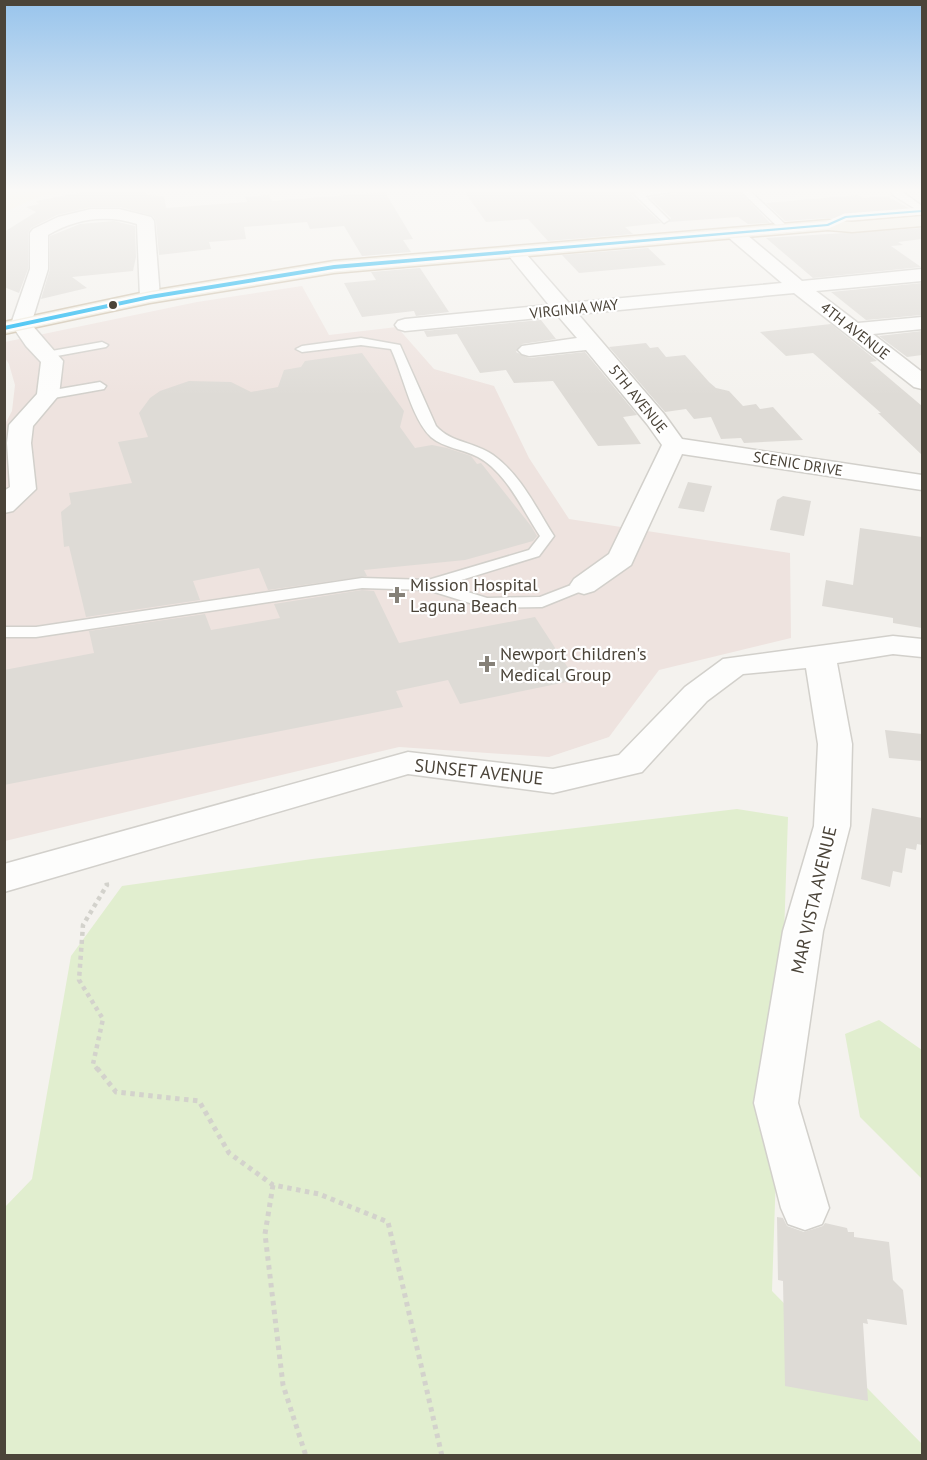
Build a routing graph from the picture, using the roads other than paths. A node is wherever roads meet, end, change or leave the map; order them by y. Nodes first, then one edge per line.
1 (39, 259) edge
2 (148, 259) edge
3 (423, 259) edge
4 (521, 259) edge
5 (765, 259) edge
6 (922, 275) edge
7 (798, 287) junction
8 (150, 297) junction
9 (565, 310) junction
10 (922, 323) edge
11 (405, 325) dead end
12 (13, 326) edge
13 (853, 330) junction
14 (593, 343) junction
15 (102, 345) dead end
16 (302, 349) dead end
17 (529, 350) dead end
18 (46, 356) junction
19 (913, 368) edge
20 (922, 382) edge
21 (100, 386) dead end
22 (48, 395) junction
23 (674, 445) junction
24 (922, 483) edge
25 (4, 504) edge
26 (429, 585) junction
27 (584, 585) joint
28 (4, 632) edge
29 (922, 648) edge
30 (820, 657) junction
31 (4, 878) edge
32 (805, 1208) dead end

1 - 12 street
2 - 8 street
3 - 8 highway
4 - 9 street, 5TH AVENUE
5 - 7 street, 4TH AVENUE
6 - 7 street, VIRGINIA WAY
7 - 9 street, VIRGINIA WAY
7 - 13 street, 4TH AVENUE
8 - 12 highway
9 - 11 street, VIRGINIA WAY
9 - 14 street, 5TH AVENUE
10 - 13 street
12 - 18 street
13 - 19 street, 4TH AVENUE
14 - 17 street
14 - 23 street, 5TH AVENUE
15 - 18 lane
16 - 26 lane
18 - 22 street
19 - 20 street, 4TH AVENUE
21 - 22 lane
22 - 25 street
23 - 24 street, SCENIC DRIVE
23 - 27 street, 5TH AVENUE
26 - 27 lane
26 - 28 lane
29 - 30 street
30 - 31 street, SUNSET AVENUE
30 - 32 street, MAR VISTA AVENUE

